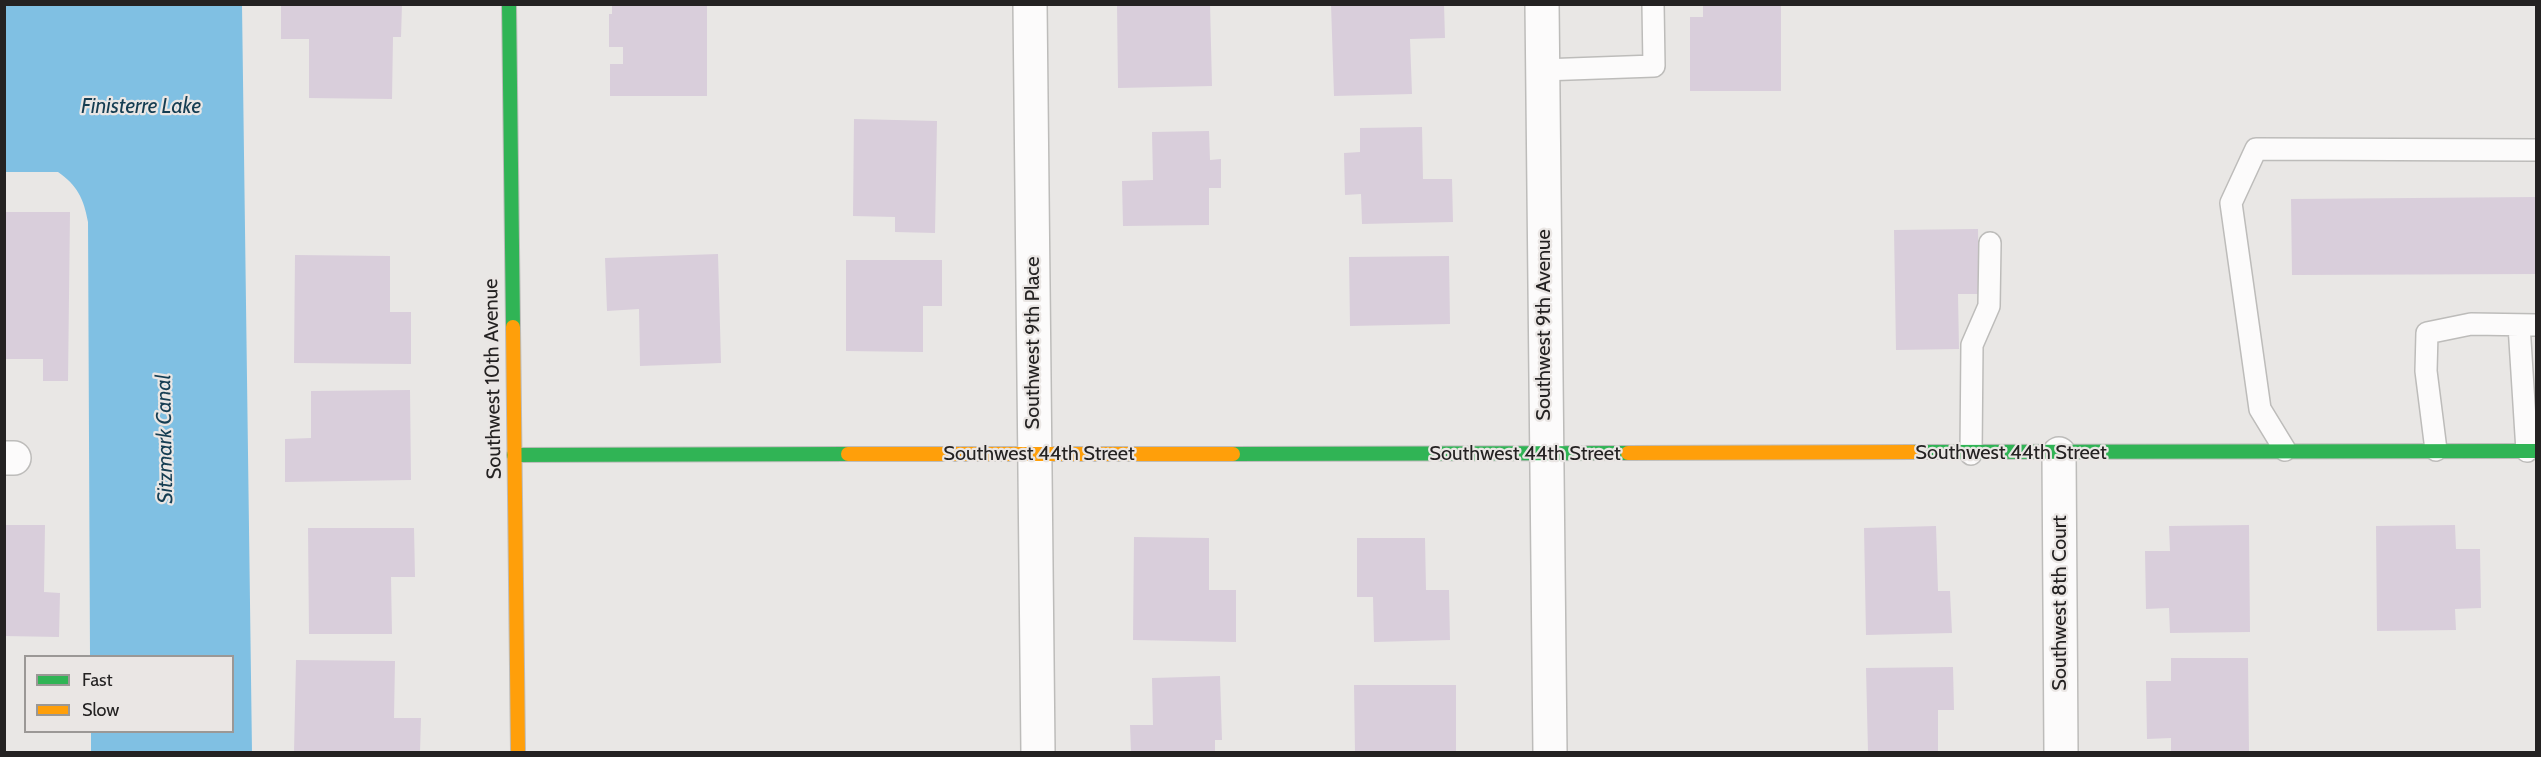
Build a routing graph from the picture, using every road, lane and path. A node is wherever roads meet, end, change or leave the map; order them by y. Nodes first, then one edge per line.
1 (509, 4) edge
2 (1030, 4) edge
3 (1542, 4) edge
4 (1653, 4) edge
5 (1542, 70) junction
6 (2536, 150) edge
7 (1990, 243) dead end
8 (2528, 325) edge
9 (2285, 450) junction
10 (2436, 450) junction
11 (2532, 451) edge
12 (1034, 454) junction
13 (1545, 454) junction
14 (1971, 454) junction
15 (2059, 454) junction
16 (514, 455) junction
17 (518, 753) edge
18 (1038, 753) edge
19 (1550, 753) edge
20 (2061, 753) edge

1 - 16 street, Southwest 10th Avenue
2 - 12 street, Southwest 9th Place
3 - 5 street, Southwest 9th Avenue
4 - 5 lane
5 - 13 street, Southwest 9th Avenue
6 - 9 lane
7 - 14 lane
8 - 10 lane
8 - 11 lane
9 - 10 street, Southwest 44th Street
9 - 15 street, Southwest 44th Street
10 - 11 street, Southwest 44th Street
12 - 13 street, Southwest 44th Street
12 - 16 street, Southwest 44th Street
12 - 18 street, Southwest 9th Place
13 - 14 street, Southwest 44th Street
13 - 19 street, Southwest 9th Avenue
14 - 15 street, Southwest 44th Street
15 - 20 street, Southwest 8th Court
16 - 17 street, Southwest 10th Avenue

